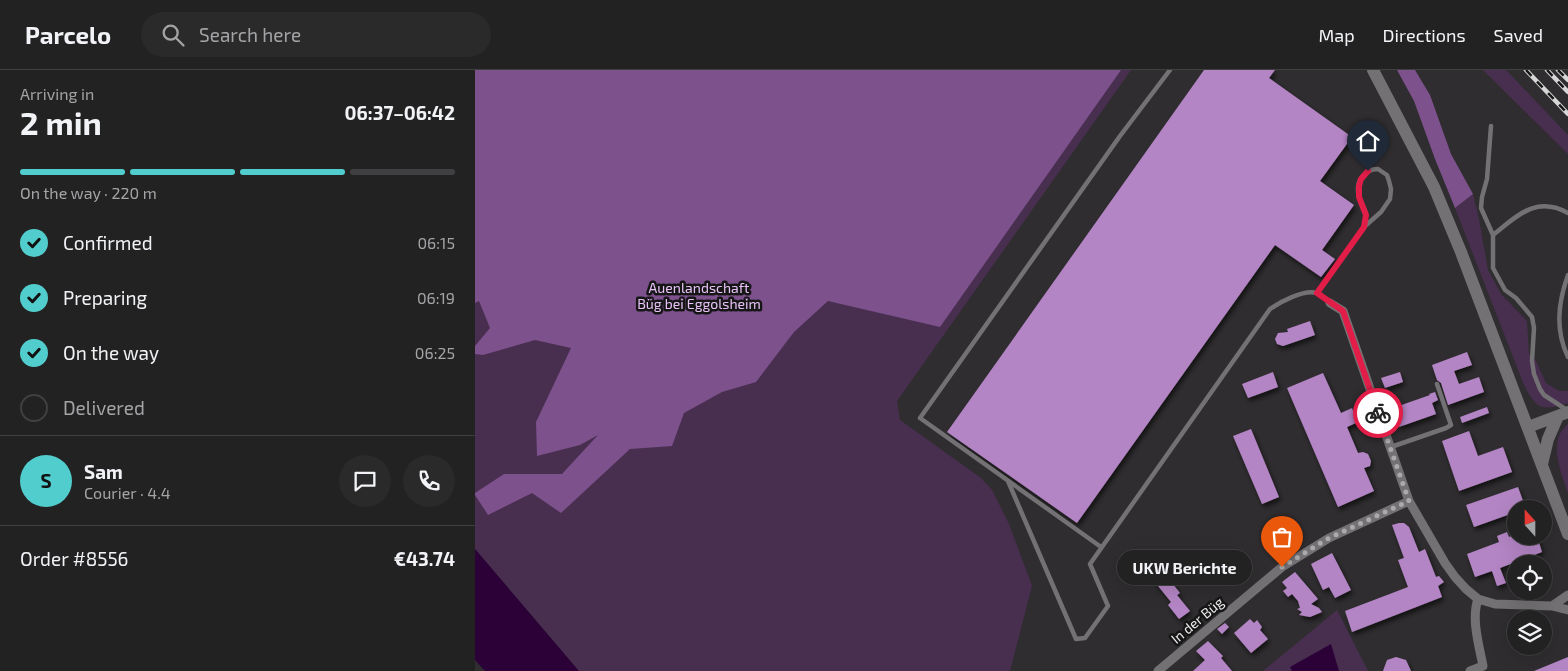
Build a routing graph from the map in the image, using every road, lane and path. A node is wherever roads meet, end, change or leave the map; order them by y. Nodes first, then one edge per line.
1 (1170, 70) edge
2 (1373, 70) edge
3 (1491, 126) dead end
4 (1568, 213) edge
5 (1364, 227) junction
6 (1493, 235) junction
7 (1568, 275) edge
8 (1317, 293) junction
9 (1330, 303) joint
10 (1568, 357) edge
11 (1437, 384) dead end
12 (1565, 413) edge
13 (1528, 427) junction
14 (1390, 448) junction
15 (1542, 464) junction
16 (1007, 480) junction
17 (1409, 501) junction
18 (1568, 534) edge
19 (1101, 547) junction
20 (1568, 595) edge
21 (1478, 599) junction
22 (1552, 606) junction
23 (1568, 610) edge
24 (1158, 671) edge
25 (1470, 671) edge

1 - 16 lane
2 - 13 main road
3 - 6 lane
4 - 6 lane
5 - 5 lane
5 - 8 lane
6 - 12 lane
7 - 10 lane
8 - 9 lane
8 - 19 lane
9 - 14 street
11 - 14 lane
12 - 13 main road
12 - 15 main road
13 - 15 main road
14 - 17 street
15 - 18 main road
16 - 19 lane
16 - 19 lane
17 - 21 street
17 - 24 street, In der Büg
20 - 22 street
21 - 22 street
21 - 25 street
22 - 23 street

